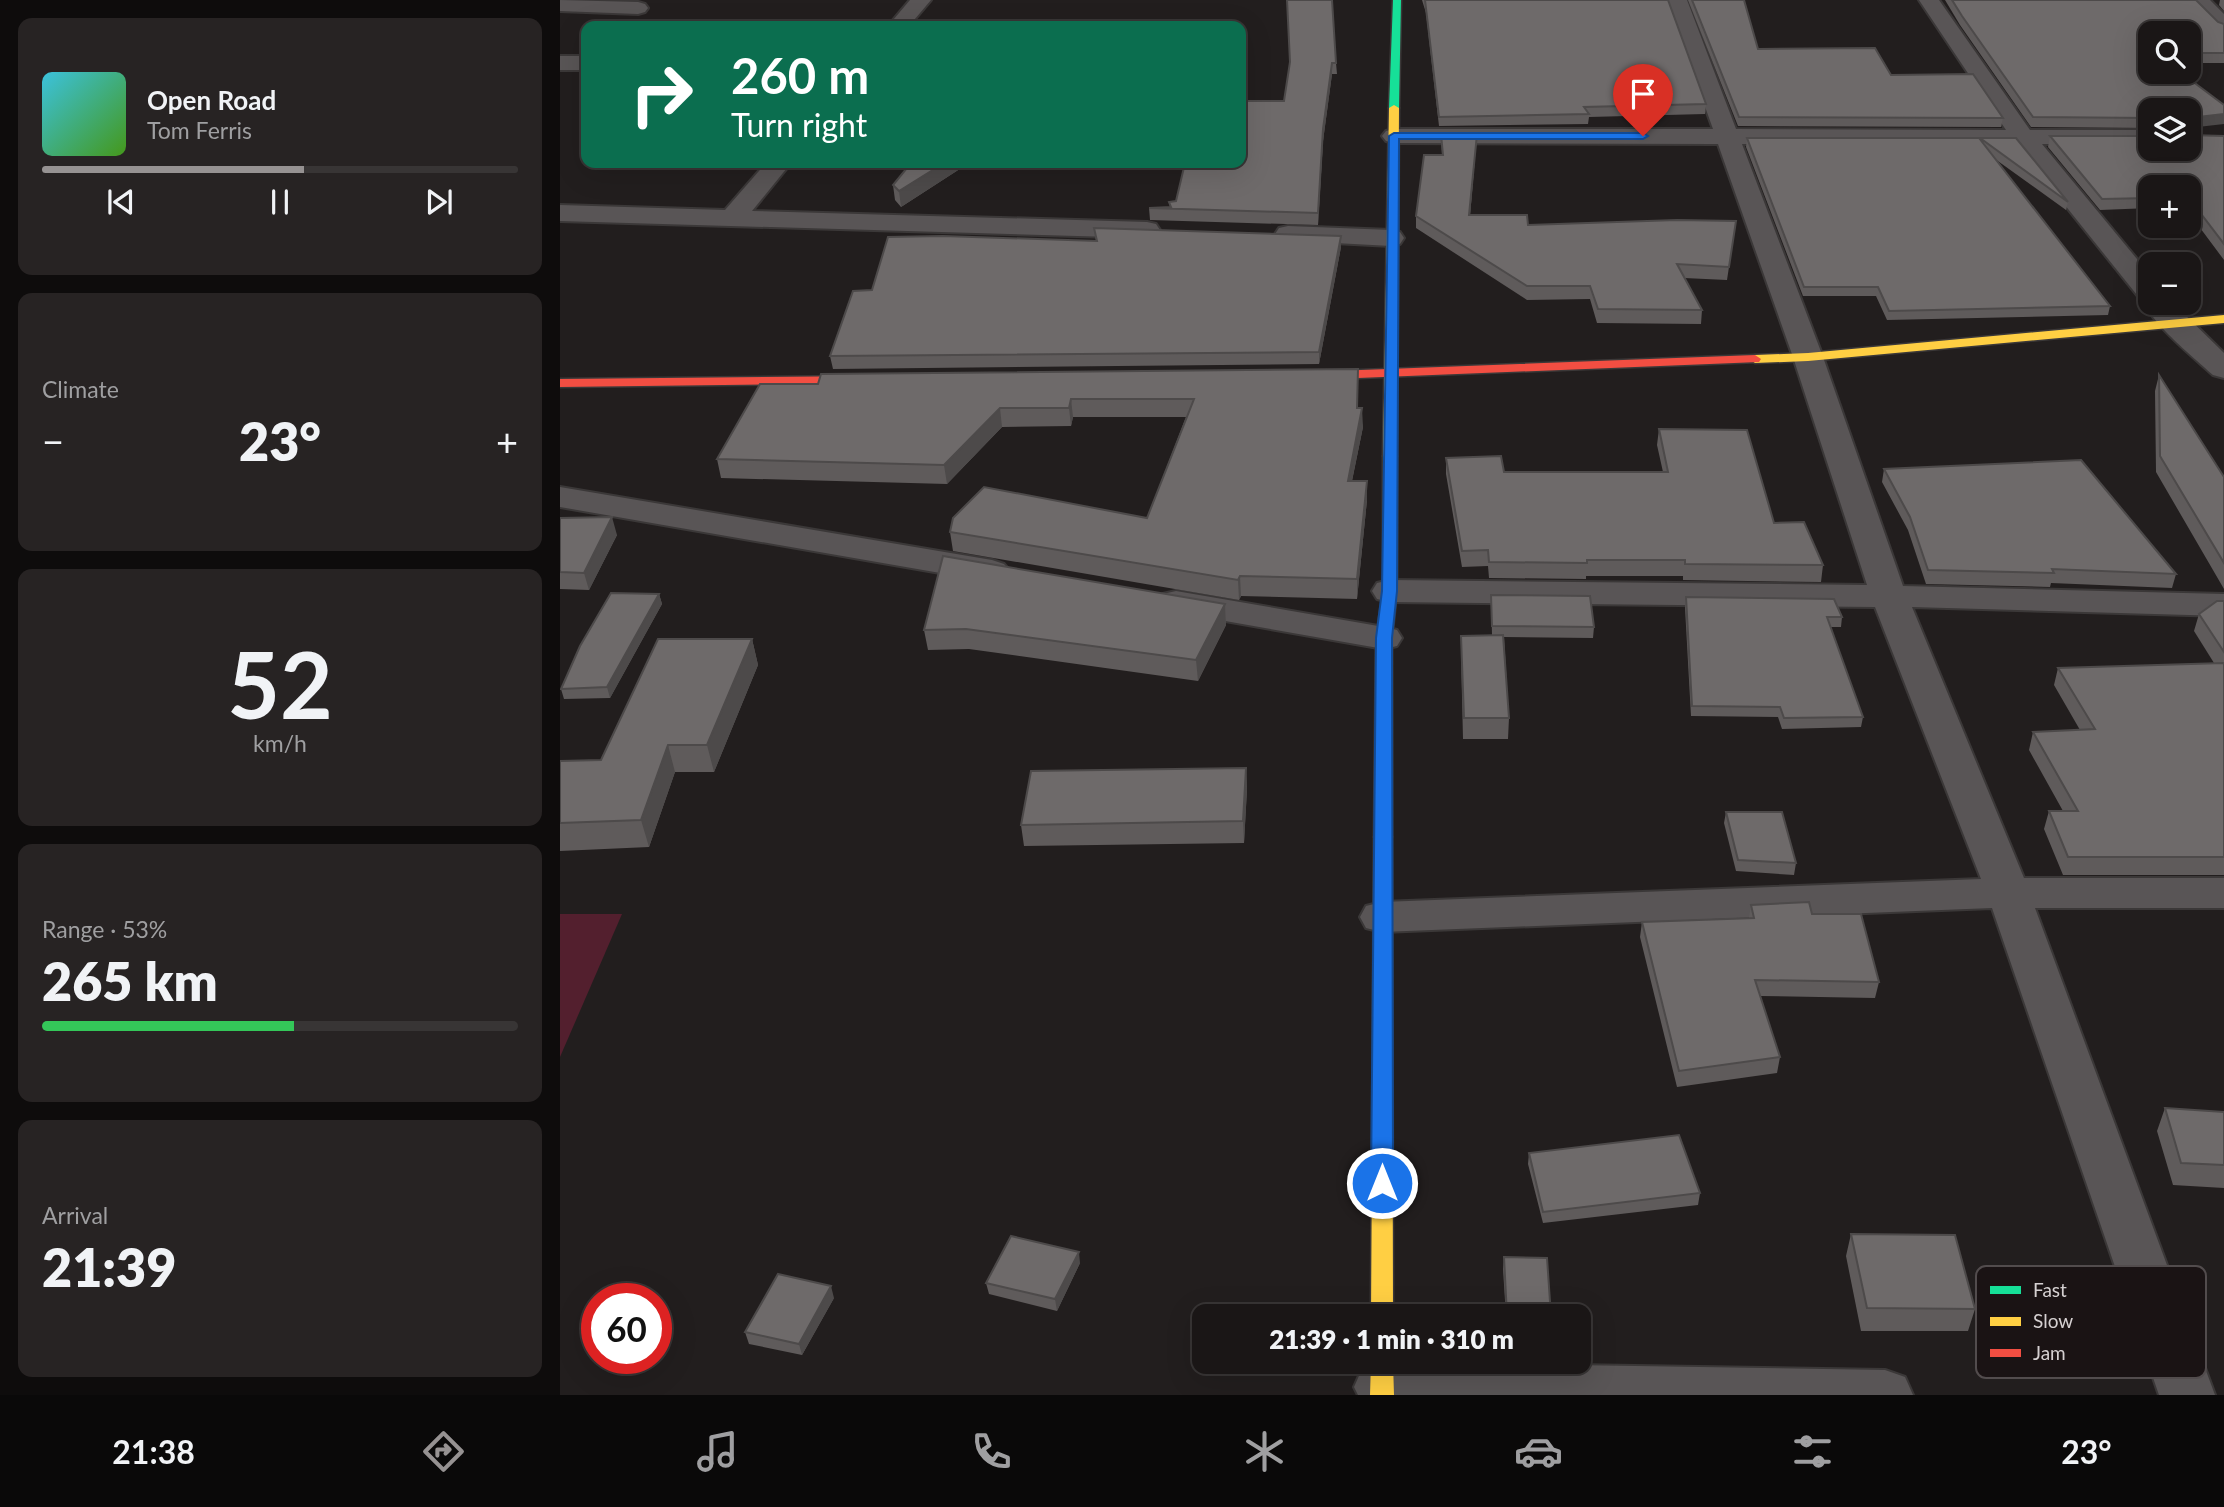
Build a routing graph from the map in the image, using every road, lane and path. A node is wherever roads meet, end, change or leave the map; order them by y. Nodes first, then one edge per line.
1 (921, 0) edge
2 (1397, 0) edge
3 (1677, 0) edge
4 (1929, 0) edge
5 (2198, 0) edge
6 (642, 4) edge
7 (560, 5) edge
8 (622, 21) edge
9 (902, 21) edge
10 (2224, 26) edge
11 (1394, 136) junction
12 (1727, 136) junction
13 (2023, 137) junction
14 (2138, 137) edge
15 (775, 168) edge
16 (560, 213) edge
17 (732, 218) junction
18 (1171, 231) edge
19 (1267, 234) edge
20 (1391, 238) junction
21 (2138, 278) edge
22 (2151, 315) edge
23 (2169, 315) edge
24 (2186, 315) edge
25 (2224, 319) edge
26 (1808, 357) junction
27 (2224, 369) edge
28 (1390, 375) junction
29 (1295, 376) edge
30 (882, 380) edge
31 (560, 383) edge
32 (560, 496) edge
33 (1027, 577) edge
34 (1390, 591) junction
35 (1889, 596) junction
36 (1150, 598) edge
37 (2224, 605) edge
38 (1384, 638) junction
39 (2008, 893) junction
40 (2224, 893) edge
41 (1382, 917) junction
42 (2141, 1266) edge
43 (1382, 1304) edge
44 (2181, 1378) edge
45 (1382, 1381) edge
46 (1885, 1395) edge
47 (2187, 1395) edge

1 - 9 street
2 - 11 main road
3 - 12 street
4 - 13 street
5 - 10 street
6 - 7 street
6 - 8 street
11 - 12 street
11 - 20 main road
12 - 13 street
12 - 26 street
13 - 14 street
13 - 21 street
15 - 17 street
16 - 17 street
17 - 18 street
19 - 20 street
20 - 28 main road
22 - 26 main road
23 - 27 street
24 - 25 main road
26 - 28 main road
26 - 35 street
28 - 29 main road
28 - 34 main road
30 - 31 main road
32 - 33 street
34 - 35 street
34 - 38 main road
35 - 37 street
35 - 39 street
36 - 38 street
38 - 41 main road
39 - 40 street
39 - 41 street
39 - 42 street
41 - 43 main road
44 - 47 street
45 - 46 street

